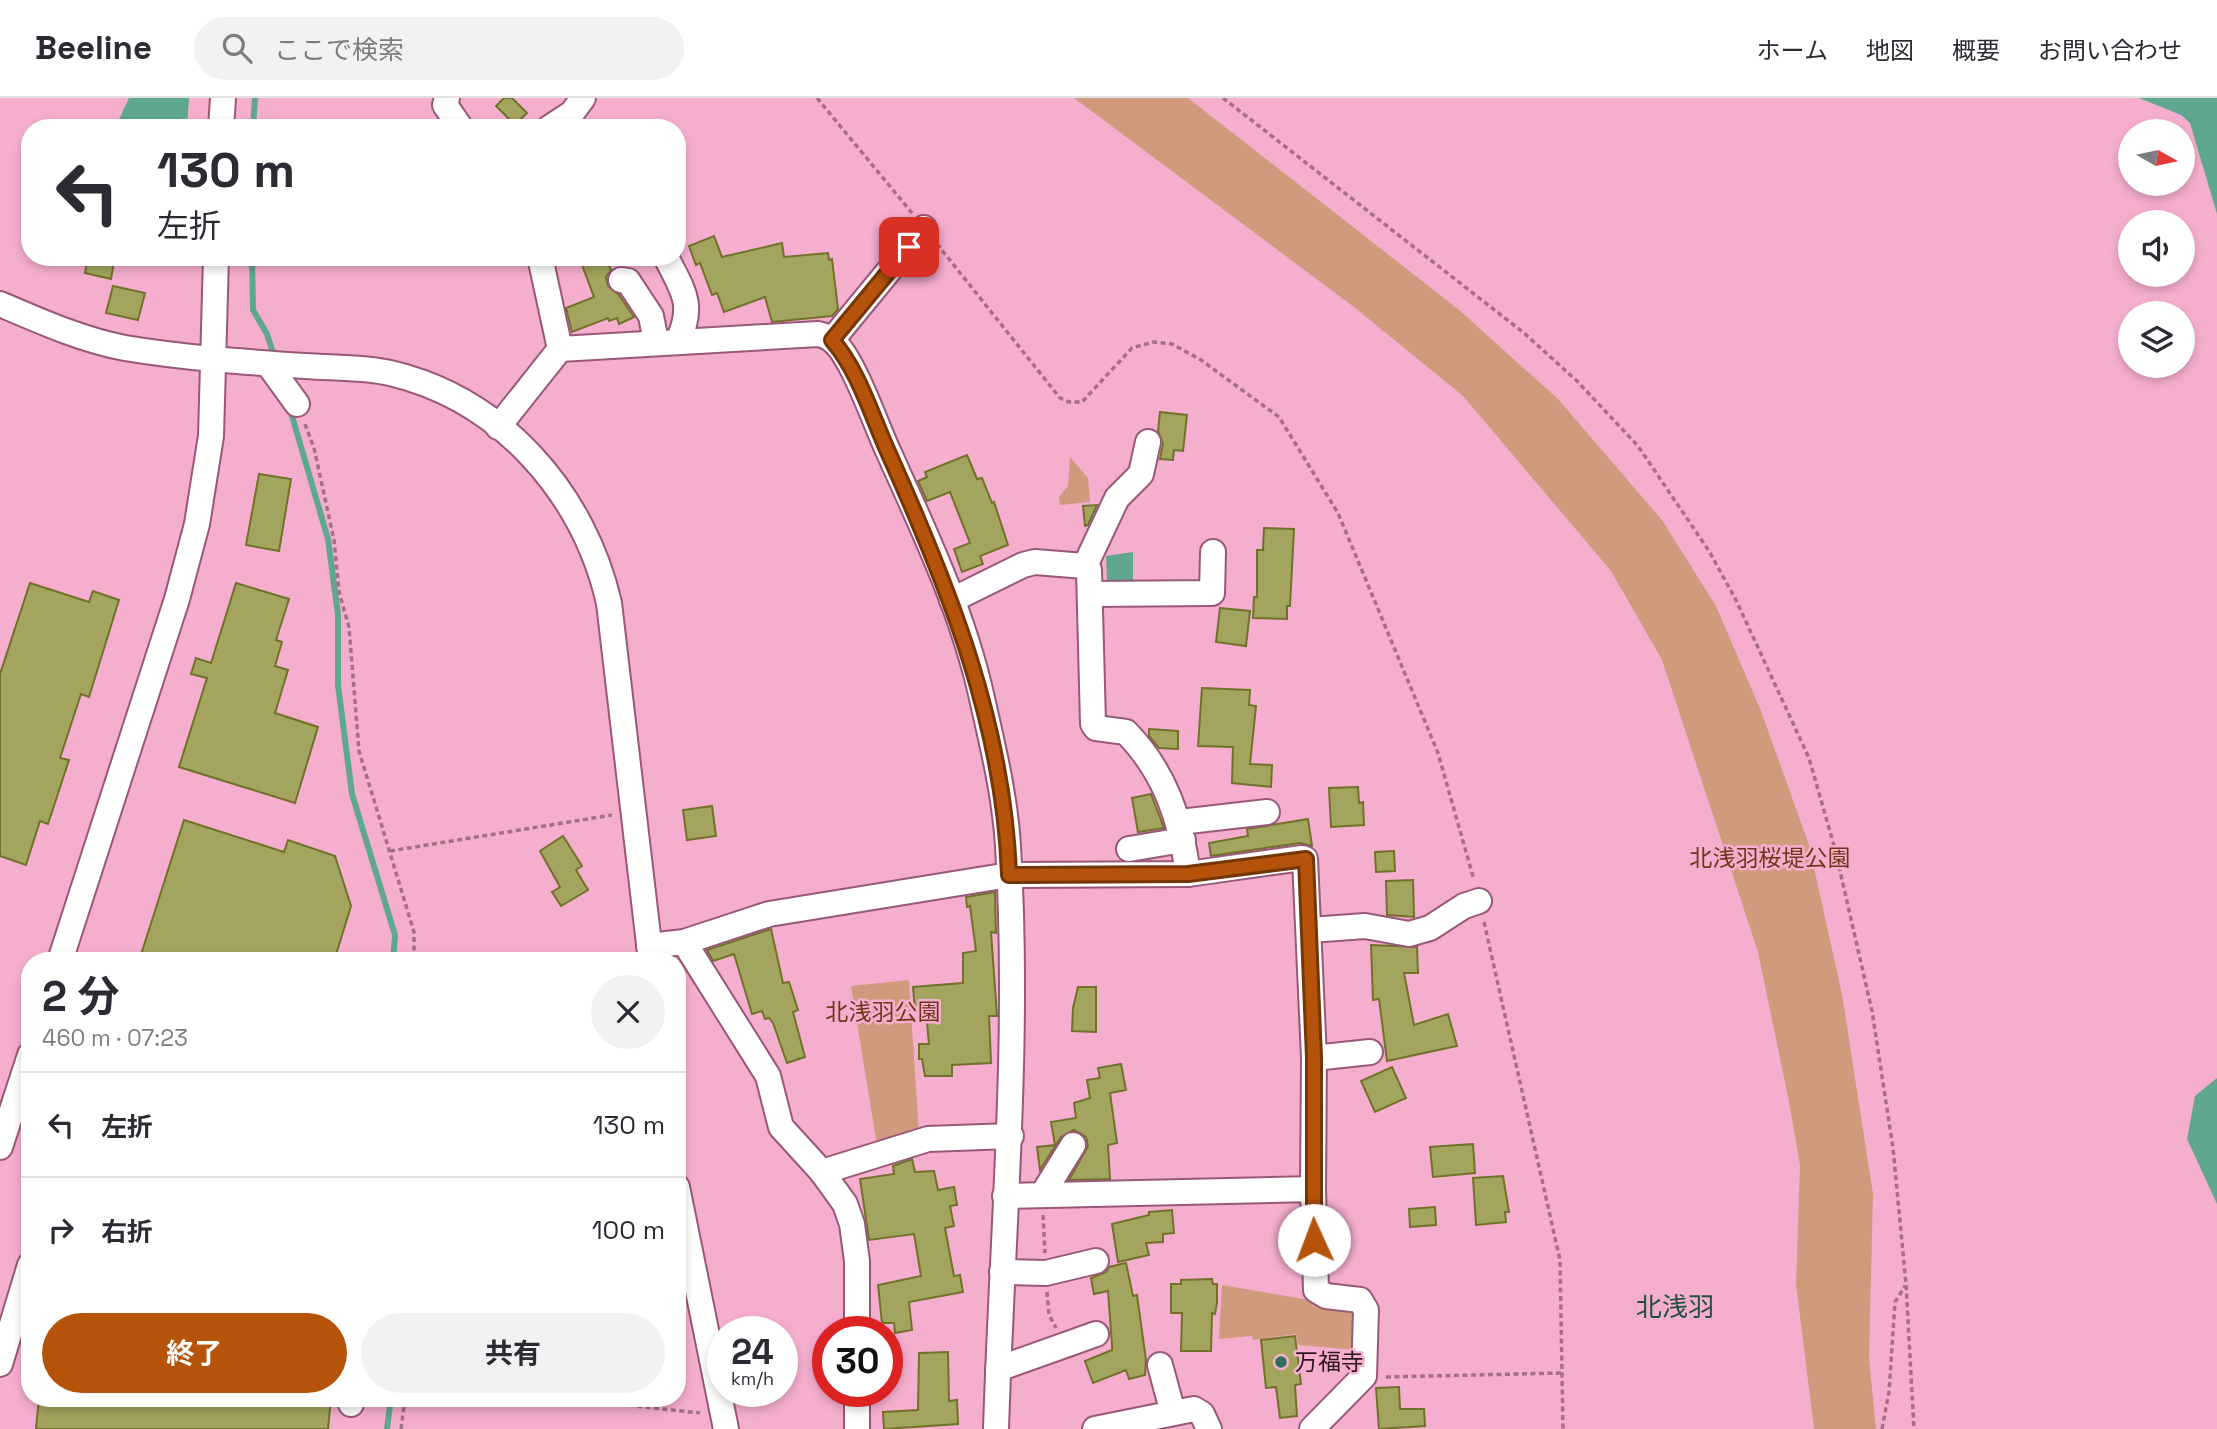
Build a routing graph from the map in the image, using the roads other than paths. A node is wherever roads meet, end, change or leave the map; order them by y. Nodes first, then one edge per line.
1 (223, 98) edge
2 (447, 98) edge
3 (583, 98) edge
4 (222, 119) edge
5 (455, 119) edge
6 (563, 119) edge
7 (924, 228) road end
8 (216, 266) edge
9 (542, 266) edge
10 (670, 266) edge
11 (621, 280) dead end
12 (0, 304) edge
13 (832, 340) junction
14 (667, 341) junction
15 (560, 349) junction
16 (215, 360) junction
17 (268, 364) junction
18 (297, 404) road end
19 (498, 427) junction
20 (1148, 442) dead end
21 (1213, 552) dead end
22 (1085, 566) junction
23 (1091, 594) junction
24 (952, 600) junction
25 (1267, 812) dead end
26 (1182, 831) junction
27 (1129, 849) dead end
28 (1188, 874) junction
29 (1009, 875) junction
30 (1479, 901) road end
31 (1310, 930) junction
32 (684, 942) junction
33 (63, 952) edge
34 (650, 952) edge
35 (653, 952) edge
36 (1370, 1052) dead end
37 (1314, 1058) junction
38 (21, 1072) edge
39 (8, 1096) edge
40 (1011, 1136) junction
41 (1073, 1145) dead end
42 (0, 1147) edge
43 (822, 1172) junction
44 (1313, 1189) junction
45 (1042, 1195) junction
46 (1005, 1196) junction
47 (686, 1232) edge
48 (1096, 1261) dead end
49 (1002, 1272) junction
50 (21, 1298) edge
51 (857, 1316) edge
52 (13, 1328) edge
53 (1096, 1334) dead end
54 (0, 1364) edge
55 (1160, 1365) dead end
56 (998, 1369) junction
57 (857, 1407) edge
58 (1173, 1413) junction
59 (724, 1422) edge
60 (1107, 1428) edge
61 (857, 1429) edge
62 (996, 1429) edge
63 (1209, 1429) edge
64 (1312, 1429) edge

1 - 4 street
2 - 5 street
3 - 6 street
7 - 13 street
8 - 16 street
9 - 15 street
10 - 14 street
11 - 14 street
12 - 16 street
13 - 14 street
13 - 24 street
14 - 15 street
15 - 19 street
16 - 17 street
16 - 33 street
17 - 18 street
17 - 19 street
19 - 34 street
20 - 22 street
21 - 23 street
22 - 23 street
22 - 24 street
23 - 26 street
24 - 29 street
25 - 26 street
26 - 27 street
26 - 28 street
28 - 29 street
28 - 31 street
29 - 32 street
29 - 40 street
30 - 31 street
31 - 37 street
32 - 35 street
32 - 43 street
36 - 37 street
37 - 44 street
38 - 39 street
39 - 42 street
40 - 43 street
40 - 46 street
41 - 45 street
43 - 51 street
44 - 45 street
44 - 64 street
45 - 46 street
46 - 49 street
47 - 59 street
48 - 49 street
49 - 56 street
50 - 52 street
52 - 54 street
53 - 56 street
55 - 58 street
56 - 62 street
57 - 61 street
58 - 60 street
58 - 63 street

